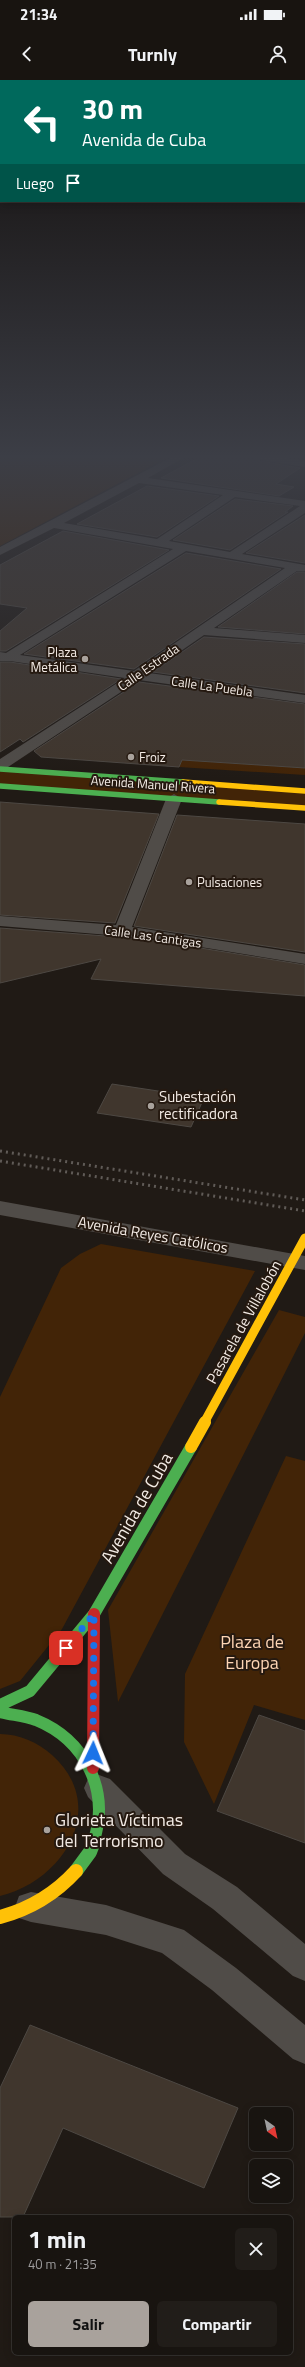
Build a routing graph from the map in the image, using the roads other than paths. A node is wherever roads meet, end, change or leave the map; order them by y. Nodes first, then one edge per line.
1 (157, 564) edge
2 (275, 564) edge
3 (300, 568) edge
4 (200, 631) junction
5 (305, 639) edge
6 (3, 659) edge
7 (136, 675) junction
8 (305, 699) edge
9 (0, 766) edge
10 (0, 770) edge
11 (0, 786) edge
12 (305, 791) edge
13 (174, 799) junction
14 (305, 808) edge
15 (0, 921) edge
16 (122, 931) junction
17 (305, 959) edge
18 (0, 1208) edge
19 (305, 1238) edge
20 (305, 1262) edge
21 (207, 1418) joint
22 (94, 1614) junction
23 (0, 1706) edge
24 (0, 1712) edge
25 (96, 1778) junction
26 (31, 1907) junction
27 (0, 1917) edge
28 (305, 1965) edge
29 (305, 2047) edge

1 - 6 street
2 - 3 street
3 - 4 street, Calle Estrada
4 - 5 street
4 - 7 street, Calle Estrada
6 - 7 street, Calle La Puebla
7 - 8 street, Calle La Puebla
7 - 9 street, Calle Estrada
10 - 12 street, Avenida Manuel Rivera
11 - 13 street, Avenida Manuel Rivera
13 - 14 street, Avenida Manuel Rivera
13 - 16 street
15 - 16 street, Calle Las Cantigas
16 - 17 street, Calle Las Cantigas
18 - 20 street, Avenida Reyes Católicos
19 - 21 street, Pasarela de Villalobón
21 - 22 street, Avenida de Cuba
22 - 23 street, Avenida de Cuba
22 - 25 street, Avenida de Cuba
24 - 25 street
25 - 26 street, Avenida de Cuba
25 - 28 street
26 - 27 street, Avenida de Cuba
26 - 29 street

